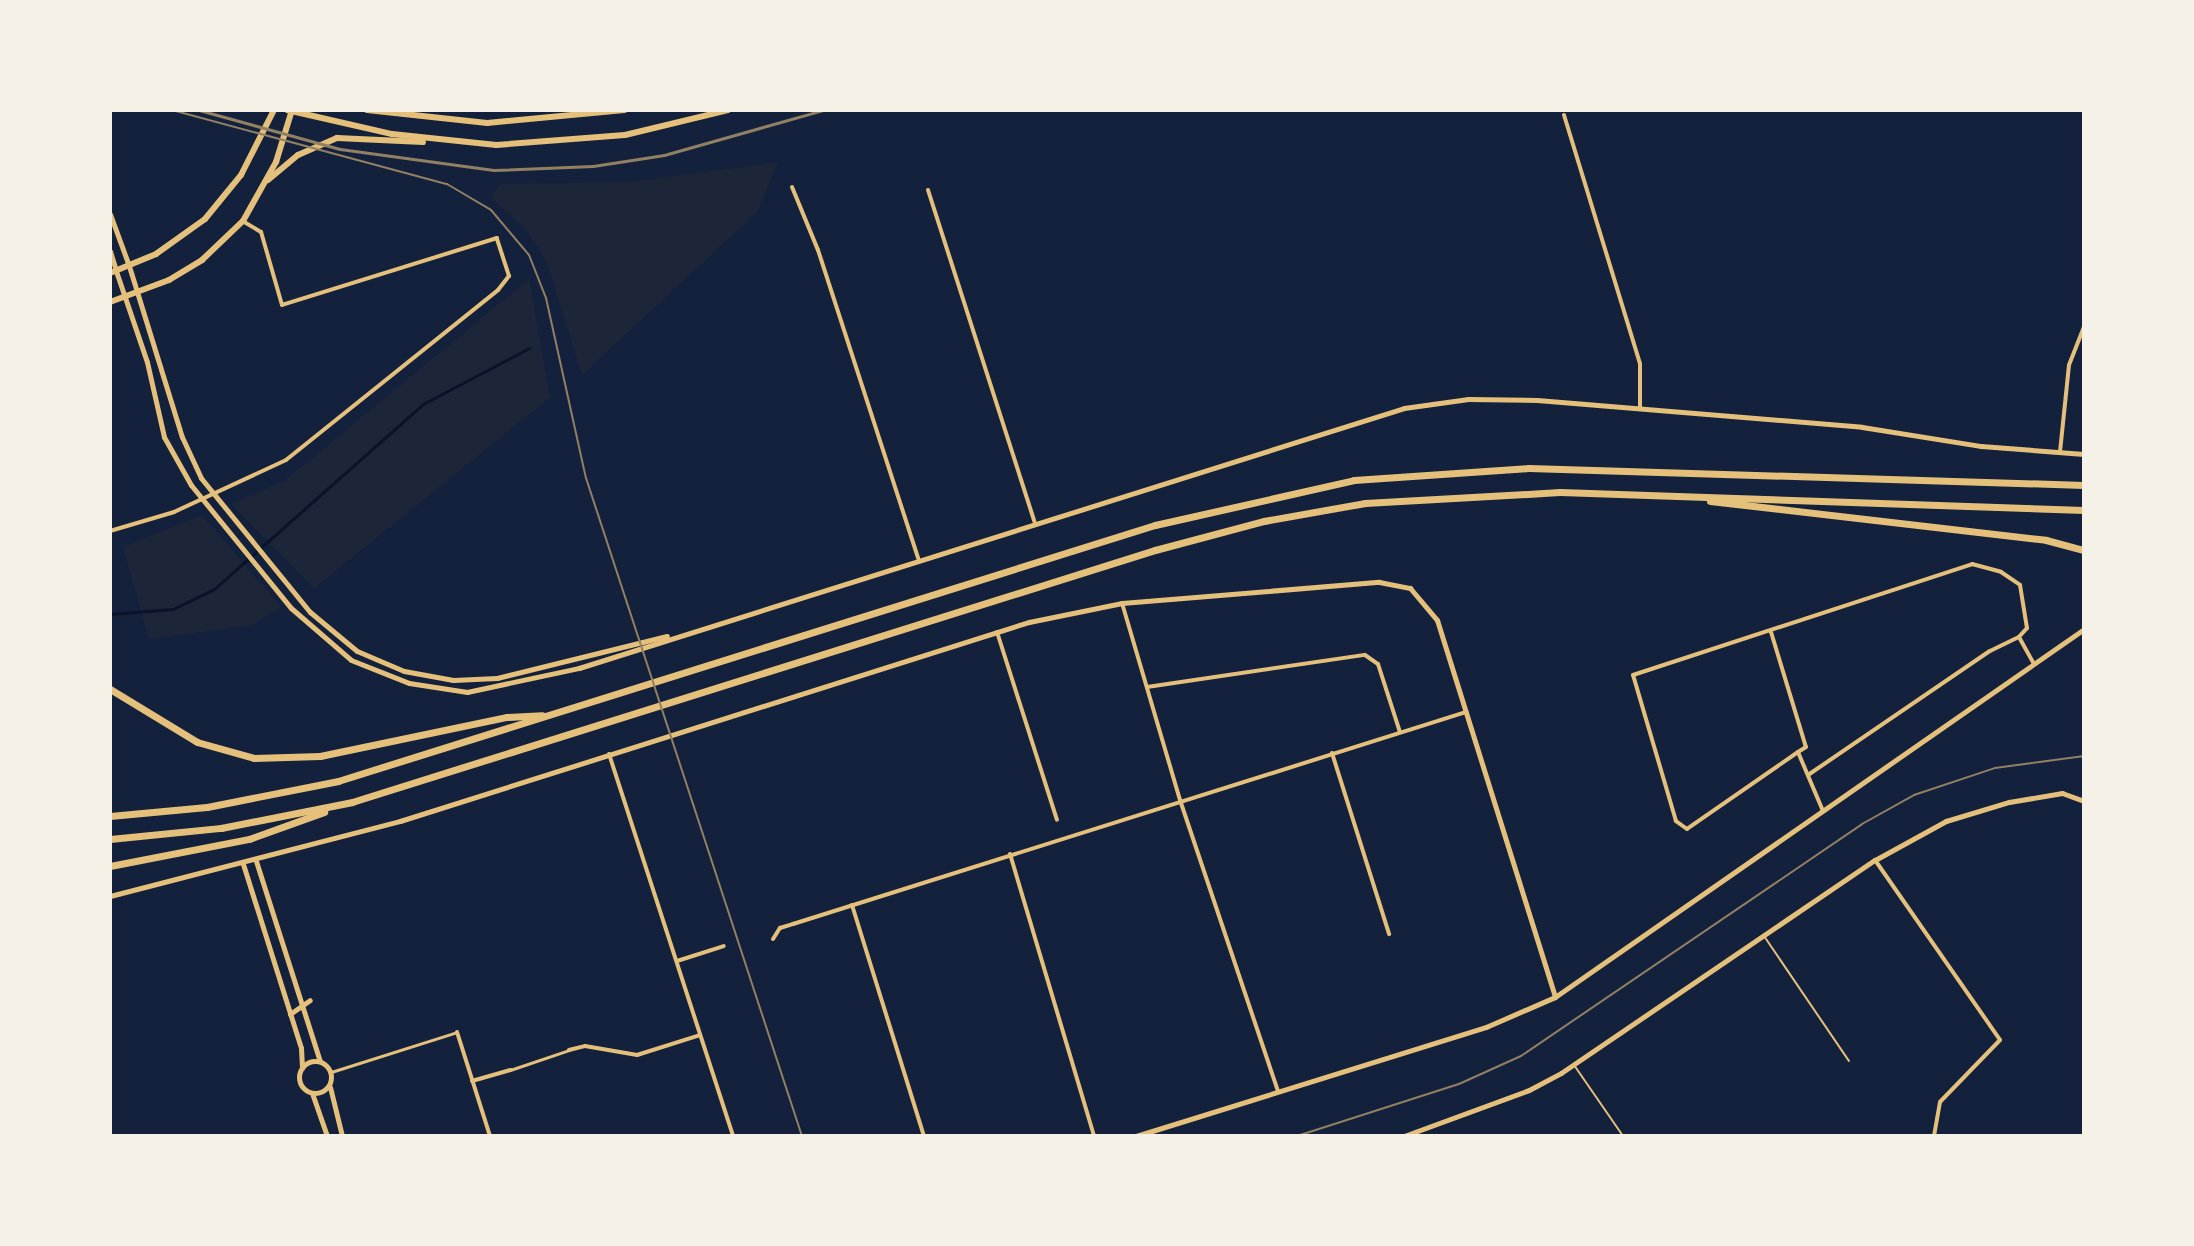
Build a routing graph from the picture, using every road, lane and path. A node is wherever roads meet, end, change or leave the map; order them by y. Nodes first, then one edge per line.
1 (274, 110) edge
2 (290, 110) edge
3 (367, 110) edge
4 (728, 110) edge
5 (619, 111) edge
6 (1564, 115) dead end
7 (454, 143) junction
8 (265, 182) junction
9 (792, 187) dead end
10 (928, 190) dead end
11 (110, 214) edge
12 (243, 221) junction
13 (110, 251) edge
14 (129, 266) junction
15 (113, 272) edge
16 (138, 293) junction
17 (127, 297) junction
18 (110, 302) edge
19 (2084, 327) edge
20 (1640, 409) junction
21 (2060, 452) junction
22 (2084, 454) edge
23 (2084, 485) edge
24 (211, 492) junction
25 (1693, 497) junction
26 (201, 498) junction
27 (2084, 510) edge
28 (1034, 521) junction
29 (110, 531) edge
30 (2084, 550) edge
31 (918, 558) junction
32 (1122, 603) junction
33 (703, 627) junction
34 (2084, 629) edge
35 (996, 630) junction
36 (1771, 632) junction
37 (2019, 637) junction
38 (2034, 664) junction
39 (1147, 687) junction
40 (110, 689) edge
41 (1466, 712) junction
42 (551, 715) junction
43 (1400, 732) junction
44 (1798, 752) junction
45 (1332, 753) junction
46 (609, 754) junction
47 (1808, 775) junction
48 (1180, 800) junction
49 (2084, 801) edge
50 (352, 802) junction
51 (1823, 811) junction
52 (110, 816) edge
53 (1057, 820) dead end
54 (110, 839) edge
55 (1010, 854) junction
56 (1875, 860) junction
57 (256, 861) junction
58 (243, 864) junction
59 (110, 866) edge
60 (110, 896) edge
61 (852, 905) junction
62 (1389, 934) dead end
63 (1763, 935) junction
64 (773, 939) dead end
65 (724, 946) dead end
66 (677, 961) junction
67 (1555, 997) junction
68 (310, 1000) dead end
69 (300, 1003) junction
70 (290, 1014) junction
71 (457, 1032) joint
72 (700, 1035) junction
73 (569, 1050) joint
74 (320, 1061) junction
75 (1849, 1061) dead end
76 (1574, 1064) junction
77 (302, 1068) junction
78 (510, 1070) joint
79 (331, 1072) junction
80 (472, 1081) junction
81 (330, 1083) junction
82 (1278, 1092) junction
83 (312, 1093) junction
84 (1408, 1135) edge
85 (327, 1136) edge
86 (342, 1136) edge
87 (490, 1136) edge
88 (733, 1136) edge
89 (924, 1136) edge
90 (1094, 1136) edge
91 (1136, 1136) edge
92 (1623, 1136) edge
93 (1934, 1136) edge

1 - 14 main road
2 - 7 main road
2 - 8 main road
3 - 5 main road
4 - 7 main road
6 - 20 street
7 - 8 main road
8 - 12 main road
9 - 31 street
10 - 28 street
11 - 14 main road
12 - 16 main road
12 - 24 street
13 - 15 main road
14 - 15 main road
14 - 16 main road
15 - 17 main road
16 - 17 main road
16 - 24 main road
17 - 18 main road
17 - 26 main road
19 - 21 street
20 - 21 main road
20 - 28 main road
21 - 22 main road
23 - 42 highway
24 - 26 street
24 - 33 main road
25 - 27 highway
25 - 30 highway
25 - 50 highway
26 - 29 street
26 - 33 main road
28 - 31 main road
31 - 33 main road
32 - 35 main road
32 - 39 street
32 - 41 main road
34 - 38 main road
35 - 46 main road
35 - 53 street
36 - 37 street
36 - 44 street
36 - 44 street
37 - 38 street
37 - 47 street
38 - 51 main road
39 - 43 street
39 - 48 street
40 - 42 highway
41 - 43 street
41 - 67 main road
42 - 52 highway
43 - 45 street
44 - 47 street
45 - 48 street
45 - 62 street
46 - 57 main road
46 - 66 street
47 - 51 street
48 - 55 street
48 - 82 street
49 - 56 main road
50 - 54 highway
50 - 59 highway
51 - 67 main road
55 - 61 street
55 - 90 street
56 - 63 main road
56 - 93 street
57 - 58 main road
57 - 69 main road
58 - 60 main road
58 - 70 main road
61 - 64 street
61 - 89 street
63 - 75 lane
63 - 76 main road
65 - 66 street
66 - 72 street
67 - 82 main road
68 - 69 main road
69 - 70 main road
69 - 74 main road
70 - 77 main road
71 - 79 street
71 - 80 street
72 - 73 street
72 - 88 street
73 - 78 street
74 - 77 main road
74 - 79 main road
76 - 84 main road
76 - 92 lane
77 - 83 main road
78 - 80 street
79 - 81 main road
80 - 87 street
81 - 83 main road
81 - 86 main road
82 - 91 main road
83 - 85 main road

